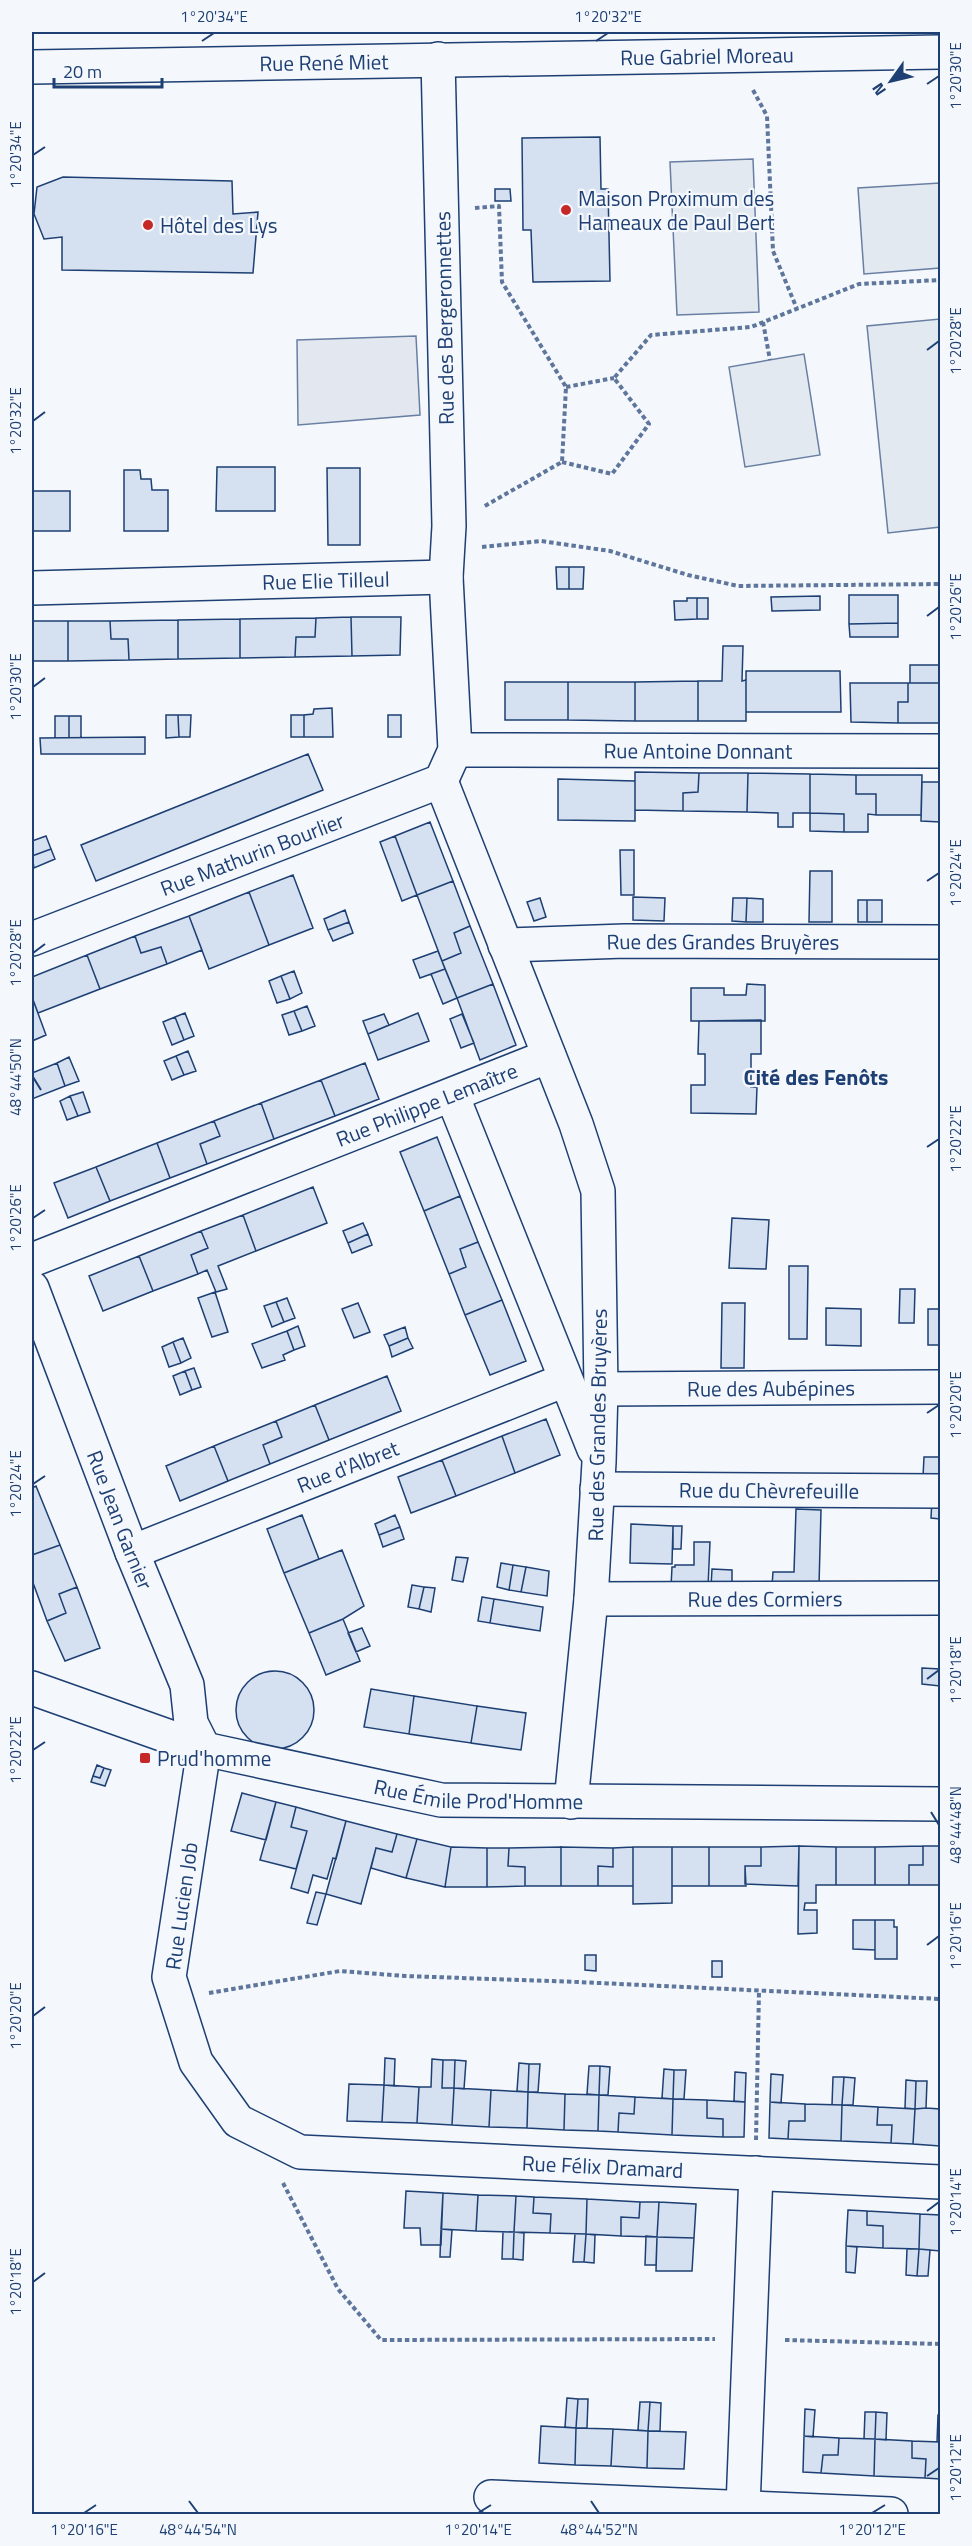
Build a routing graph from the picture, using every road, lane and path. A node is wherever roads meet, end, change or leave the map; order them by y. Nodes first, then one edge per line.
1 (940, 52) edge
2 (736, 55) junction
3 (438, 60) junction
4 (32, 67) edge
5 (441, 210) junction
6 (940, 280) edge
7 (797, 309) junction
8 (763, 322) junction
9 (770, 360) dead end
10 (614, 378) junction
11 (566, 387) junction
12 (562, 462) junction
13 (448, 551) junction
14 (940, 584) edge
15 (32, 588) edge
16 (455, 750) junction
17 (940, 751) edge
18 (441, 782) junction
19 (32, 939) edge
20 (940, 942) edge
21 (505, 945) junction
22 (549, 1056) junction
23 (452, 1095) junction
24 (32, 1260) edge
25 (32, 1288) edge
26 (566, 1380) junction
27 (940, 1388) edge
28 (601, 1389) junction
29 (598, 1475) junction
30 (940, 1491) edge
31 (132, 1552) junction
32 (940, 1598) edge
33 (591, 1599) junction
34 (32, 1688) edge
35 (204, 1749) junction
36 (571, 1802) junction
37 (940, 1804) edge
38 (759, 1990) junction
39 (176, 1998) junction
40 (940, 2000) edge
41 (268, 2136) junction
42 (756, 2173) junction
43 (940, 2182) edge
44 (749, 2339) junction
45 (940, 2343) edge
46 (492, 2497) dead end
47 (743, 2506) junction
48 (661, 2509) edge
49 (891, 2514) edge

1 - 2 street, Rue Gabriel Moreau
2 - 3 street, Rue Gabriel Moreau
2 - 7 path
3 - 4 street, Rue René Miet
3 - 5 street, Rue des Bergeronnettes
5 - 11 path
5 - 13 street, Rue des Bergeronnettes
6 - 7 path
7 - 8 path
8 - 9 path
8 - 10 path
10 - 11 path
10 - 12 path
11 - 12 path
12 - 13 path
13 - 14 path
13 - 15 street, Rue Elie Tilleul
13 - 16 street
16 - 17 street, Rue Antoine Donnant
16 - 18 street
18 - 19 street, Rue Mathurin Bourlier
18 - 21 street
20 - 21 street, Rue des Grandes Bruyères
21 - 22 street
22 - 23 street, Rue Philippe Lemaître
22 - 28 street, Rue des Grandes Bruyères
23 - 24 street, Rue Philippe Lemaître
23 - 26 street
25 - 31 street, Rue Jean Garnier
26 - 29 street
26 - 31 street, Rue d'Albret
27 - 28 street, Rue des Aubépines
28 - 29 street, Rue des Grandes Bruyères
29 - 30 street, Rue du Chèvrefeuille
29 - 33 street, Rue des Grandes Bruyères
31 - 35 street, Rue Jean Garnier
32 - 33 street, Rue des Cormiers
33 - 36 street, Rue des Grandes Bruyères
34 - 35 street, Rue Émile Prod'Homme
35 - 36 street, Rue Émile Prod'Homme
35 - 39 street, Rue Lucien Job
36 - 37 street, Rue Émile Prod'Homme
38 - 39 path
38 - 40 path
38 - 42 path
39 - 41 street, Rue Lucien Job
41 - 42 street, Rue Félix Dramard
41 - 44 path
42 - 43 street, Rue Félix Dramard
42 - 44 street
44 - 45 path
44 - 47 street
46 - 48 street
47 - 48 street
47 - 49 street

